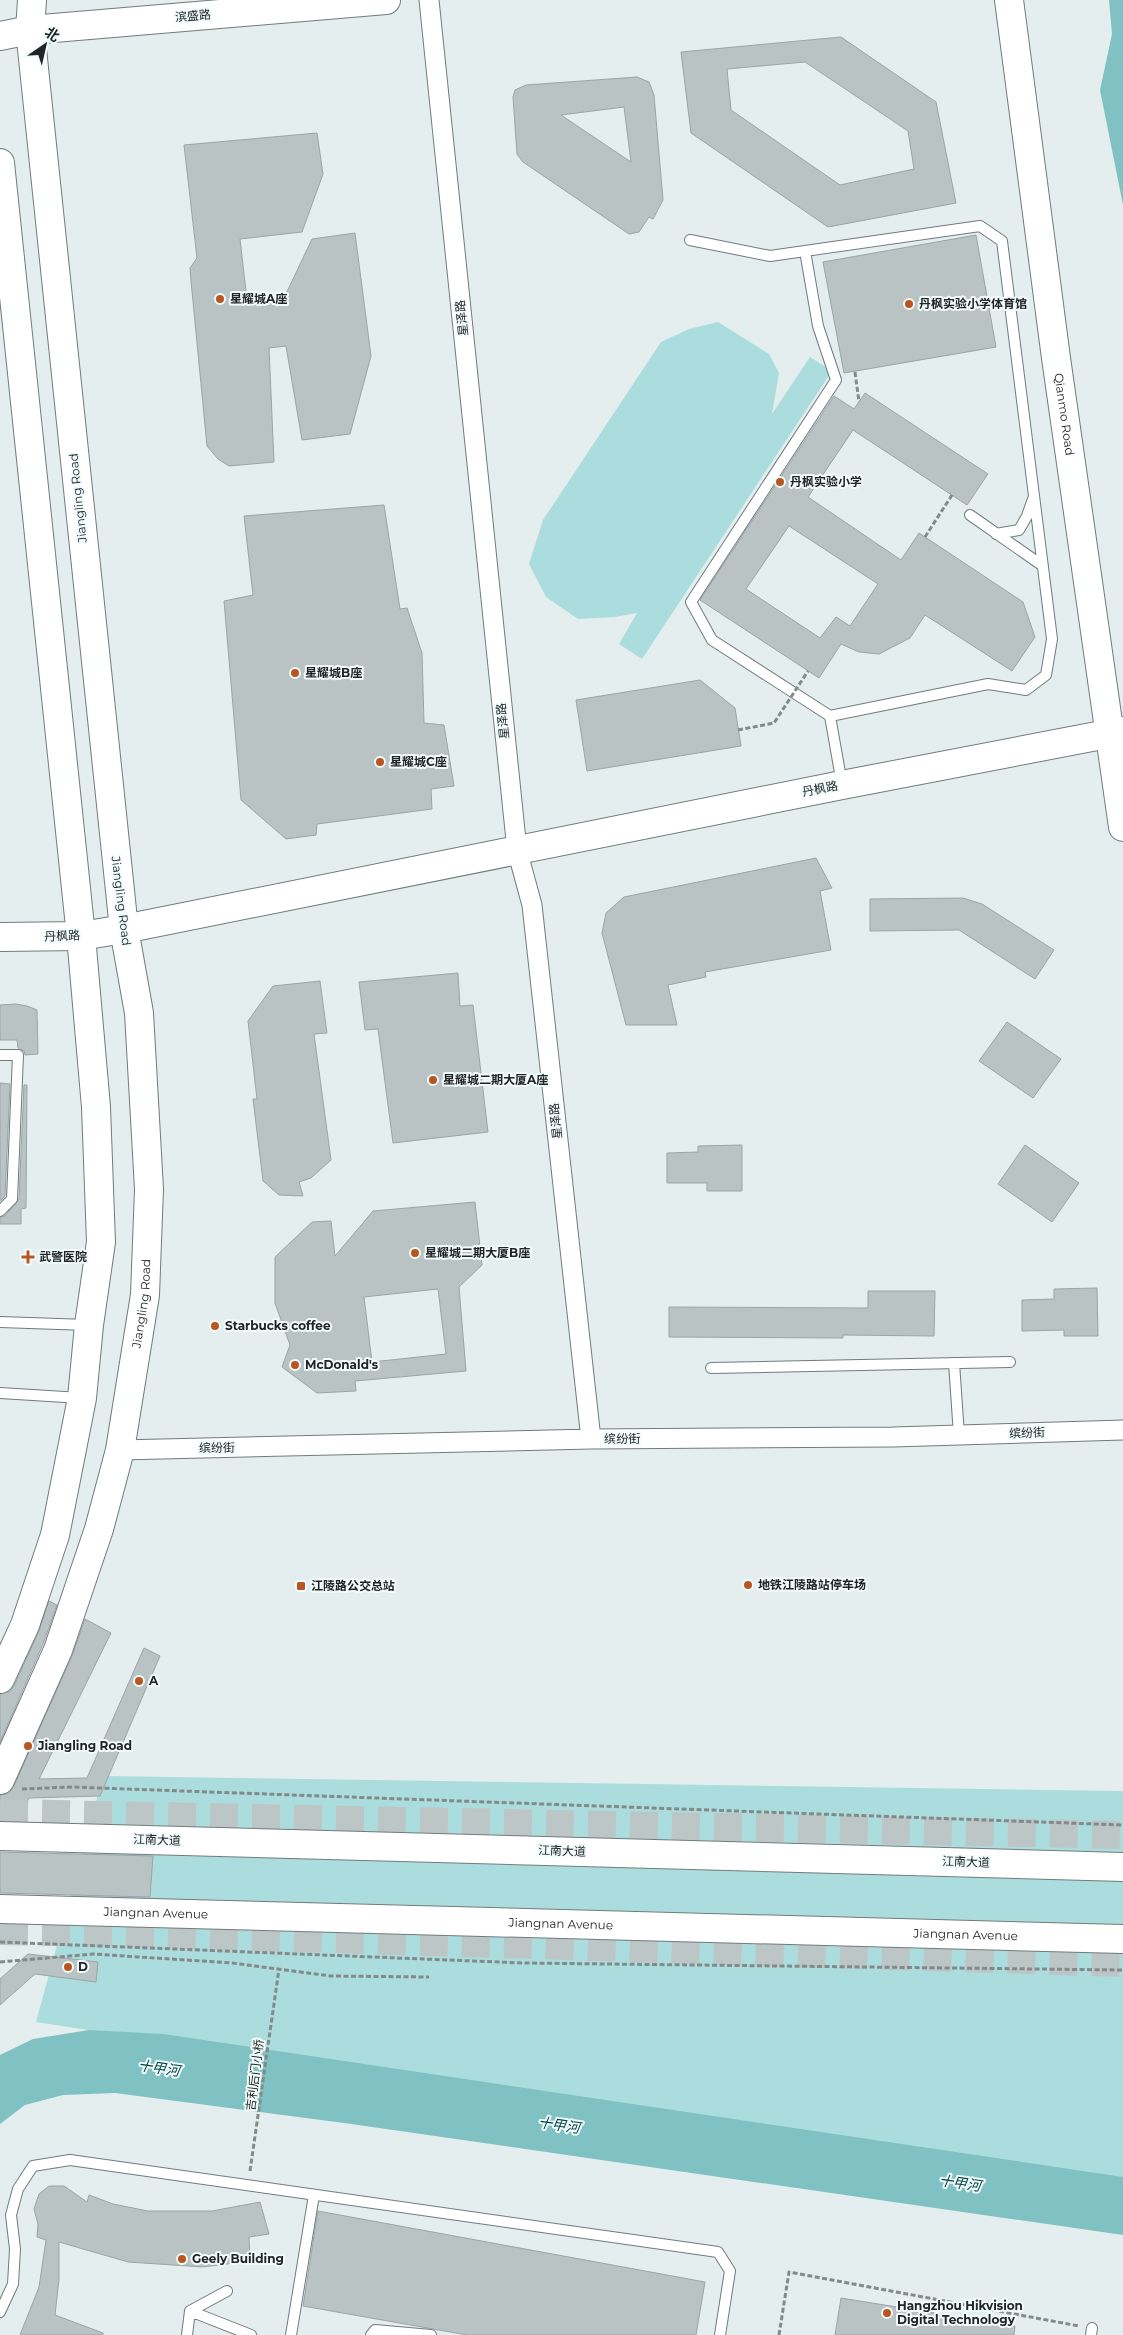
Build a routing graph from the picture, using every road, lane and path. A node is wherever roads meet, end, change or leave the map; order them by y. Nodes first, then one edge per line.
1 (32, 0) edge
2 (386, 0) edge
3 (429, 0) edge
4 (1009, 0) edge
5 (30, 30) junction
6 (0, 36) edge
7 (0, 163) edge
8 (690, 240) dead end
9 (805, 251) junction
10 (854, 372) dead end
11 (859, 402) dead end
12 (1034, 495) junction
13 (952, 496) dead end
14 (970, 515) dead end
15 (996, 534) junction
16 (925, 537) dead end
17 (1043, 566) junction
18 (808, 671) dead end
19 (830, 716) junction
20 (738, 730) dead end
21 (1115, 732) edge
22 (842, 785) junction
23 (1123, 827) edge
24 (516, 850) junction
25 (124, 929) junction
26 (81, 936) junction
27 (0, 937) edge
28 (0, 1055) edge
29 (0, 1211) edge
30 (0, 1322) edge
31 (89, 1325) junction
32 (1010, 1362) dead end
33 (954, 1363) junction
34 (711, 1368) dead end
35 (0, 1393) edge
36 (82, 1398) junction
37 (1123, 1430) edge
38 (959, 1435) junction
39 (592, 1439) junction
40 (120, 1450) junction
41 (0, 1679) edge
42 (9, 1785) edge
43 (1123, 1825) edge
44 (0, 1836) edge
45 (1123, 1866) edge
46 (0, 1909) edge
47 (1123, 1939) edge
48 (0, 1942) edge
49 (0, 1962) edge
50 (279, 1969) junction
51 (1123, 1970) edge
52 (428, 1977) dead end
53 (248, 2185) junction
54 (314, 2195) junction
55 (227, 2291) dead end
56 (190, 2311) junction
57 (0, 2312) edge
58 (1091, 2332) edge
59 (187, 2335) edge
60 (251, 2335) edge
61 (290, 2335) edge
62 (371, 2335) edge
63 (431, 2335) edge
64 (720, 2335) edge
65 (779, 2335) edge

1 - 5 main road, Jiangling Road
2 - 5 main road, 滨盛路
3 - 24 street, 星泽路
4 - 21 main road, Qianmo Road
5 - 6 main road, 滨盛路
5 - 25 main road, Jiangling Road
7 - 26 main road
8 - 9 lane
9 - 12 lane
9 - 19 lane
10 - 11 path
12 - 15 lane
12 - 17 lane
13 - 16 path
14 - 15 lane
15 - 17 lane
17 - 19 lane
18 - 20 path, bridge
19 - 22 lane
21 - 22 main road, 丹枫路
21 - 23 main road, Qianmo Road
22 - 24 main road, 丹枫路
24 - 25 main road, 丹枫路
24 - 39 street, 星泽路
25 - 26 main road, 丹枫路
25 - 40 main road, Jiangling Road
26 - 27 main road, 丹枫路
26 - 31 main road
28 - 29 lane
30 - 31 lane
31 - 36 main road
32 - 33 lane
33 - 34 lane
33 - 38 lane
35 - 36 lane
36 - 41 main road
37 - 38 street, 缤纷街
38 - 39 street, 缤纷街
39 - 40 street, 缤纷街
40 - 42 main road, Jiangling Road
42 - 43 path
44 - 45 main road, 江南大道
46 - 47 main road, Jiangnan Avenue
48 - 51 path
49 - 50 path
50 - 52 path
50 - 53 path, 吉利后门小桥
53 - 54 lane
53 - 57 lane
54 - 61 lane
54 - 64 lane
55 - 56 lane
56 - 59 lane
56 - 60 lane
58 - 65 path
62 - 63 lane

